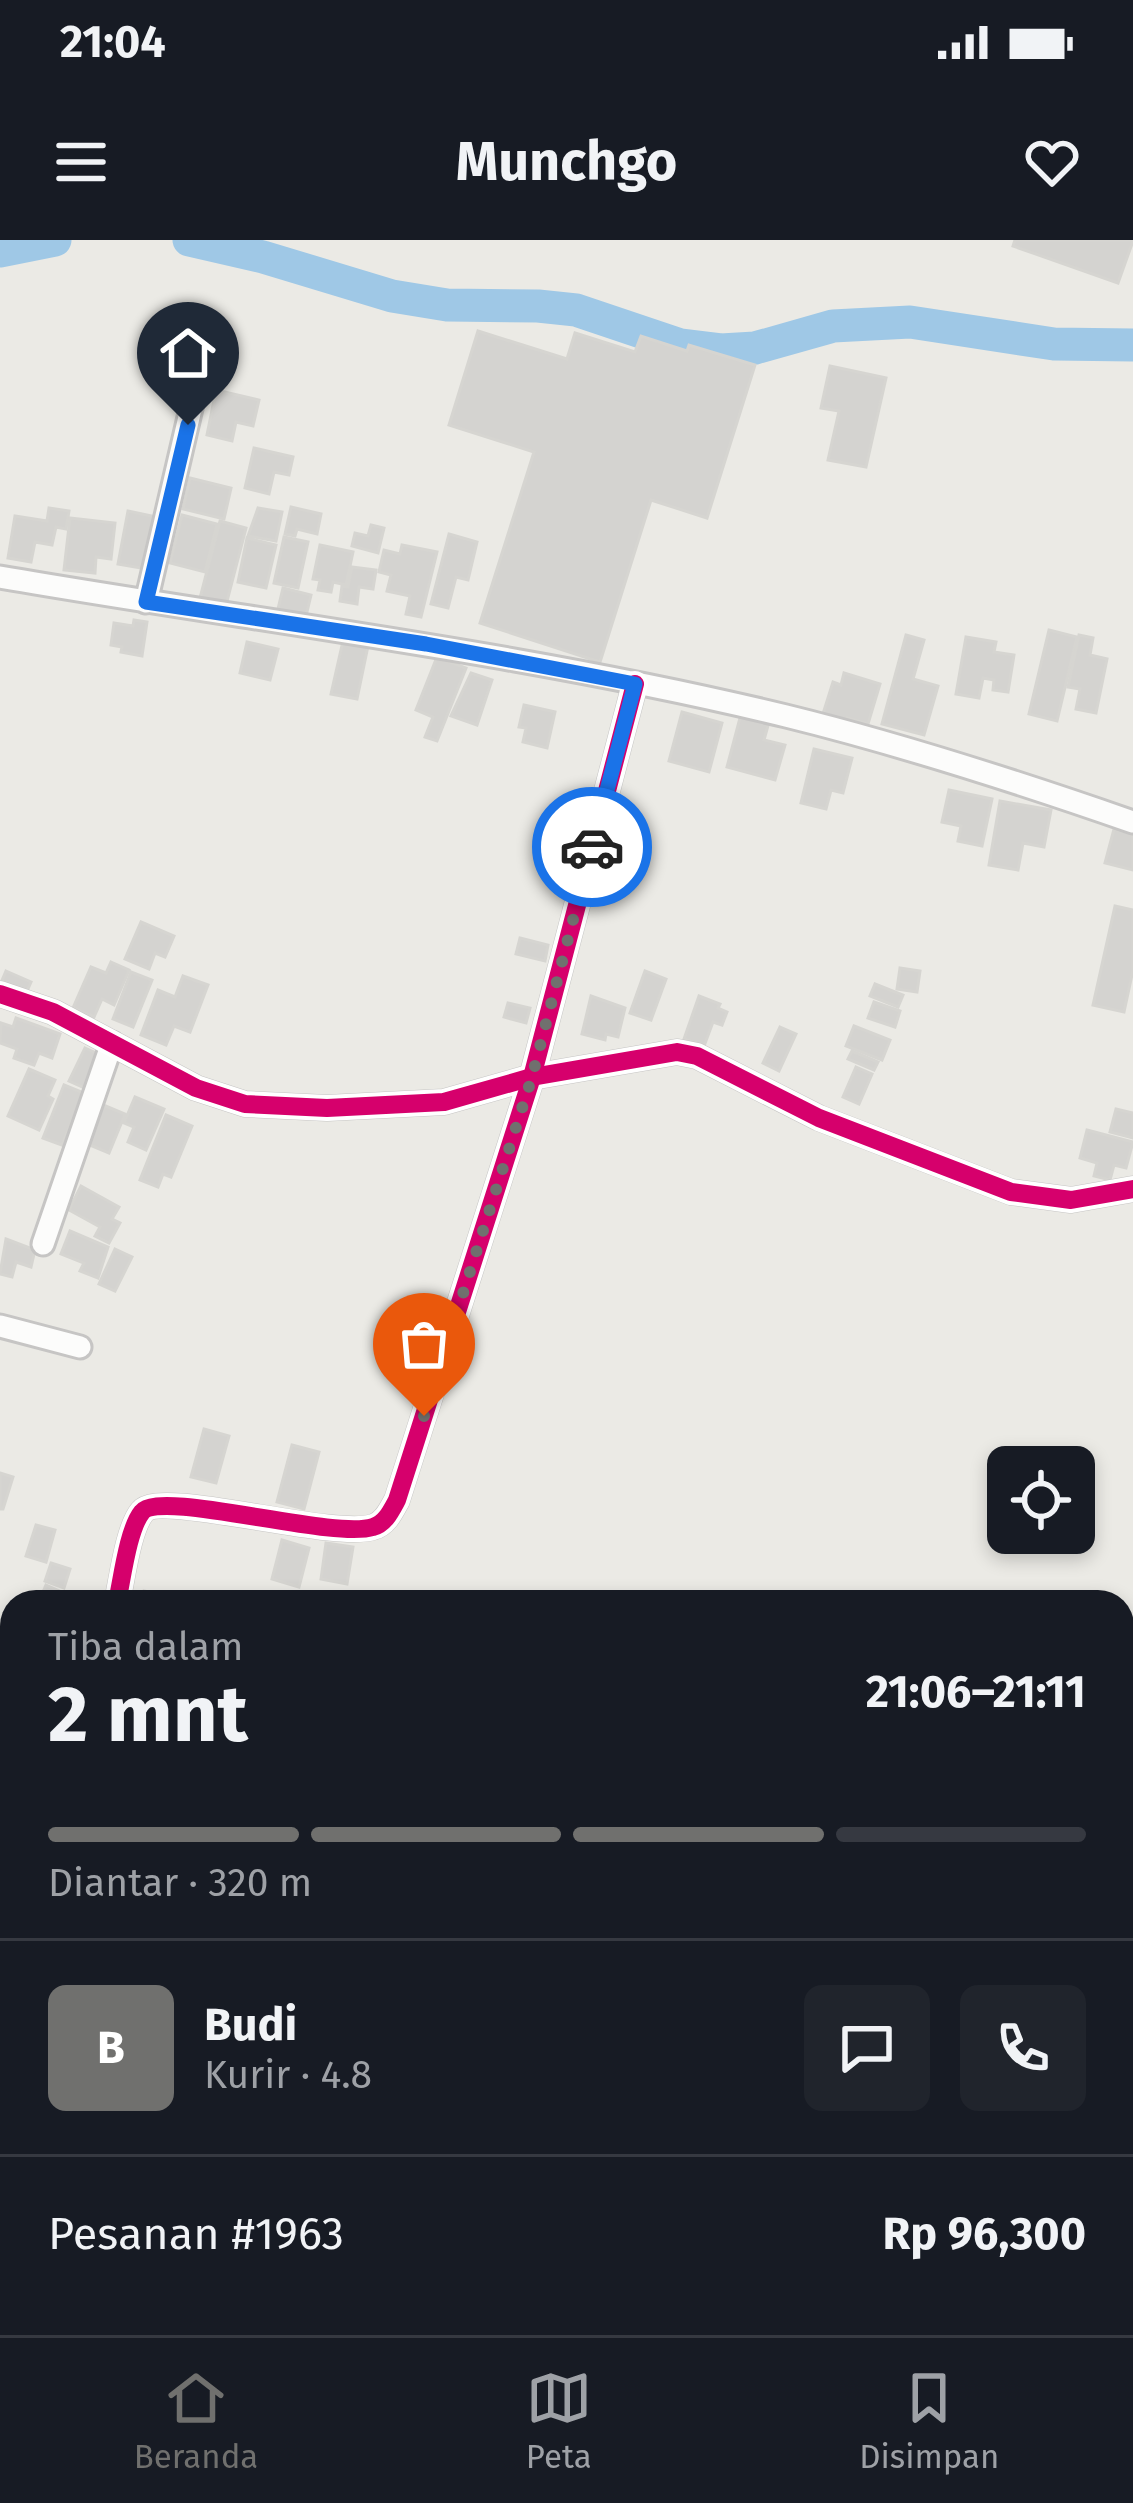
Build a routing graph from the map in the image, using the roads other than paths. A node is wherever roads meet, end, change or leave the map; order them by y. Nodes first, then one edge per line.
1 (203, 357) dead end
2 (0, 578) edge
3 (146, 602) junction
4 (635, 684) junction
5 (1133, 822) edge
6 (1, 996) edge
7 (112, 1043) junction
8 (532, 1077) junction
9 (1133, 1189) edge
10 (43, 1244) dead end
11 (0, 1326) edge
12 (80, 1347) dead end
13 (120, 1590) edge

1 - 3 street
2 - 3 street
3 - 4 street
4 - 5 street
4 - 8 street
6 - 7 street
7 - 8 street
7 - 10 street
8 - 9 street
8 - 13 street
11 - 12 street

